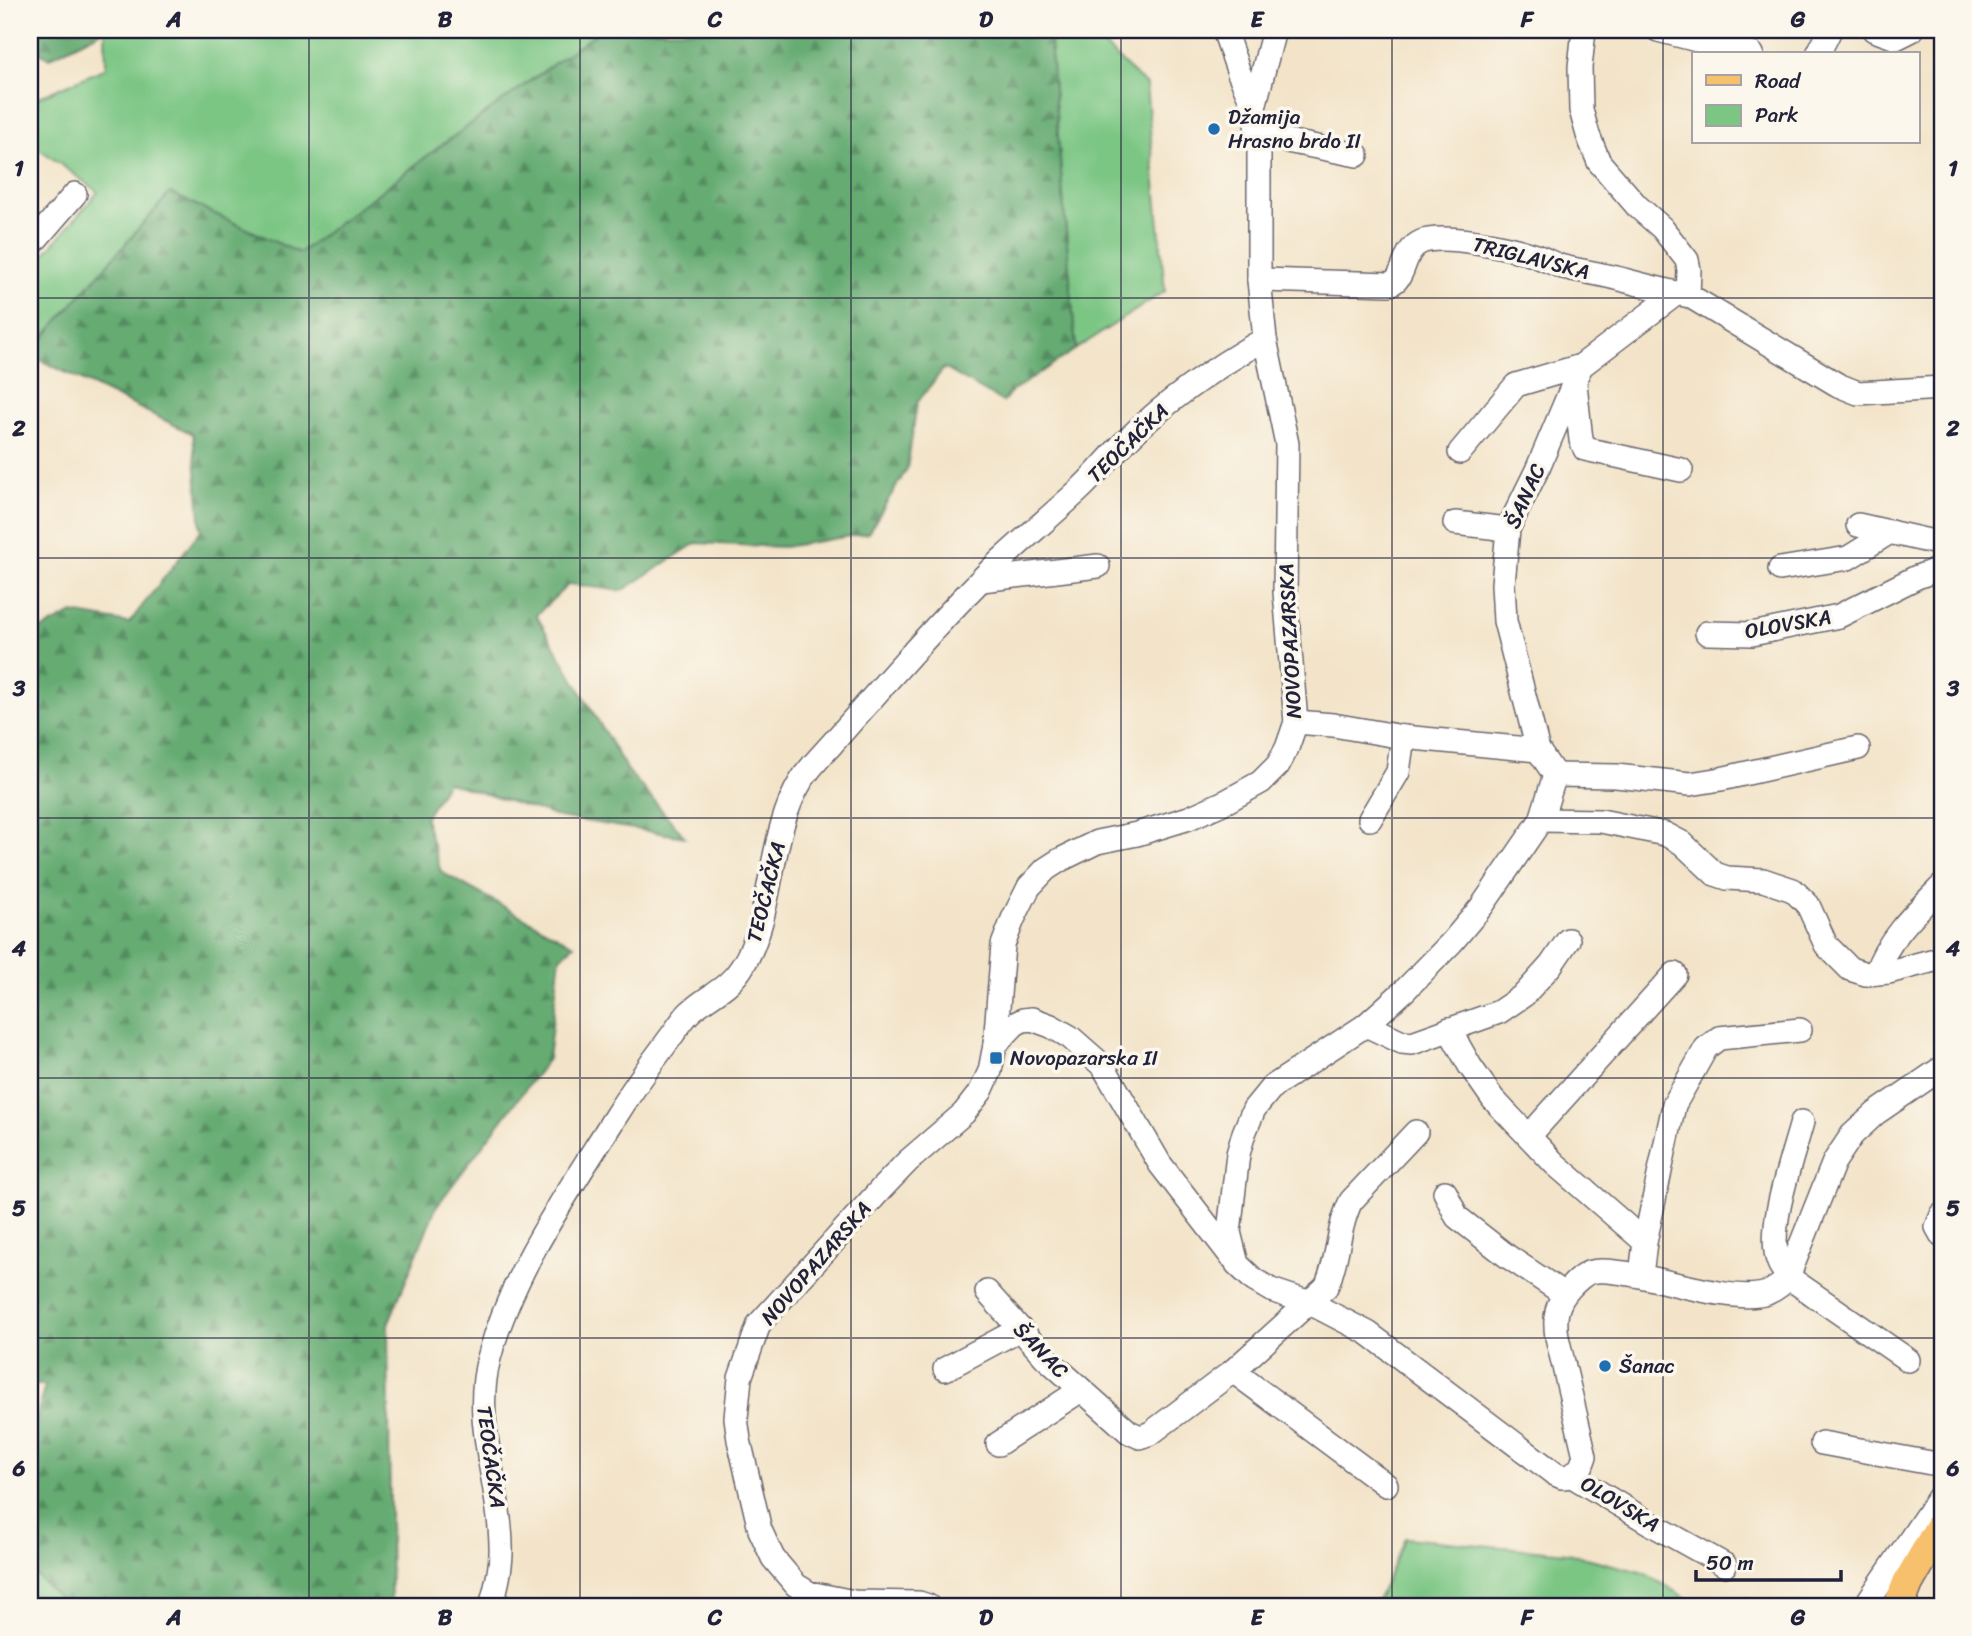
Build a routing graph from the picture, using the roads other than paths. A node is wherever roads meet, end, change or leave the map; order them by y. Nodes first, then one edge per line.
1 (1224, 30) edge
2 (1274, 30) edge
3 (1584, 30) edge
4 (1658, 30) edge
5 (1830, 30) edge
6 (1874, 30) edge
7 (1912, 30) edge
8 (1744, 52) edge
9 (1819, 52) edge
10 (1254, 107) junction
11 (1257, 135) junction
12 (1357, 155) dead end
13 (75, 194) dead end
14 (30, 246) edge
15 (1259, 280) junction
16 (1682, 294) junction
17 (1265, 339) junction
18 (1578, 373) junction
19 (1942, 388) edge
20 (1460, 452) dead end
21 (1681, 470) dead end
22 (1455, 523) dead end
23 (1858, 525) dead end
24 (1508, 529) junction
25 (1891, 532) junction
26 (1942, 544) edge
27 (1098, 566) dead end
28 (1942, 568) edge
29 (1780, 569) dead end
30 (982, 580) junction
31 (1707, 633) dead end
32 (1296, 722) junction
33 (1403, 737) junction
34 (1858, 748) dead end
35 (1538, 750) junction
36 (1555, 775) junction
37 (1370, 819) dead end
38 (1541, 820) junction
39 (1942, 886) edge
40 (1567, 940) dead end
41 (1942, 958) edge
42 (1876, 973) junction
43 (1675, 974) dead end
44 (1366, 1025) junction
45 (1449, 1029) junction
46 (1800, 1030) dead end
47 (995, 1045) junction
48 (1942, 1068) edge
49 (1802, 1122) dead end
50 (1416, 1132) dead end
51 (1529, 1136) junction
52 (1445, 1192) dead end
53 (1942, 1214) edge
54 (1942, 1236) edge
55 (1645, 1242) junction
56 (1237, 1264) junction
57 (1641, 1275) junction
58 (1788, 1277) junction
59 (987, 1292) dead end
60 (1564, 1294) junction
61 (1310, 1303) junction
62 (1020, 1329) junction
63 (1908, 1360) dead end
64 (945, 1369) dead end
65 (1233, 1371) junction
66 (1081, 1390) junction
67 (1822, 1443) dead end
68 (998, 1444) dead end
69 (1942, 1465) edge
70 (1572, 1476) junction
71 (1386, 1486) dead end
72 (1942, 1493) edge
73 (1942, 1524) edge
74 (1725, 1565) dead end
75 (891, 1604) edge
76 (491, 1606) edge
77 (928, 1606) edge
78 (1865, 1606) edge
79 (1899, 1606) edge

1 - 10 street, NOVOPAZARSKA
2 - 10 street, NOVOPAZARSKA
3 - 16 street
4 - 8 street
5 - 9 street
6 - 7 street
10 - 11 street, NOVOPAZARSKA
11 - 12 street
11 - 15 street, NOVOPAZARSKA
13 - 14 street
15 - 16 street, TRIGLAVSKA
15 - 17 street, NOVOPAZARSKA
16 - 18 street, ŠANAC
16 - 19 street, TRIGLAVSKA
17 - 30 street, TEOČAČKA
17 - 32 street, NOVOPAZARSKA
18 - 20 street
18 - 21 street
18 - 24 street, ŠANAC
22 - 24 street
23 - 25 street
24 - 35 street, ŠANAC
25 - 26 street
25 - 29 street
27 - 30 street
28 - 31 street, OLOVSKA
30 - 76 street, TEOČAČKA
32 - 33 street
32 - 47 street, NOVOPAZARSKA
33 - 35 street
33 - 37 street
34 - 36 street
35 - 36 street, ŠANAC
36 - 38 street
38 - 42 street
38 - 44 street
39 - 42 street
40 - 45 street
41 - 42 street
43 - 51 street
44 - 45 street
44 - 56 street
45 - 51 street
46 - 55 street
47 - 56 street
47 - 75 street, NOVOPAZARSKA
48 - 58 street
49 - 58 street
50 - 61 street, ŠANAC
51 - 55 street
52 - 60 street
53 - 54 street
55 - 57 street
56 - 61 street
57 - 58 street
57 - 60 street
58 - 63 street
59 - 62 street, ŠANAC
60 - 70 street, OLOVSKA
61 - 65 street, ŠANAC
61 - 70 street
62 - 64 street
62 - 66 street, ŠANAC
65 - 66 street, ŠANAC
65 - 71 street
66 - 68 street
67 - 69 street
70 - 74 street, OLOVSKA
72 - 78 street
73 - 79 main road
75 - 77 street, NOVOPAZARSKA

